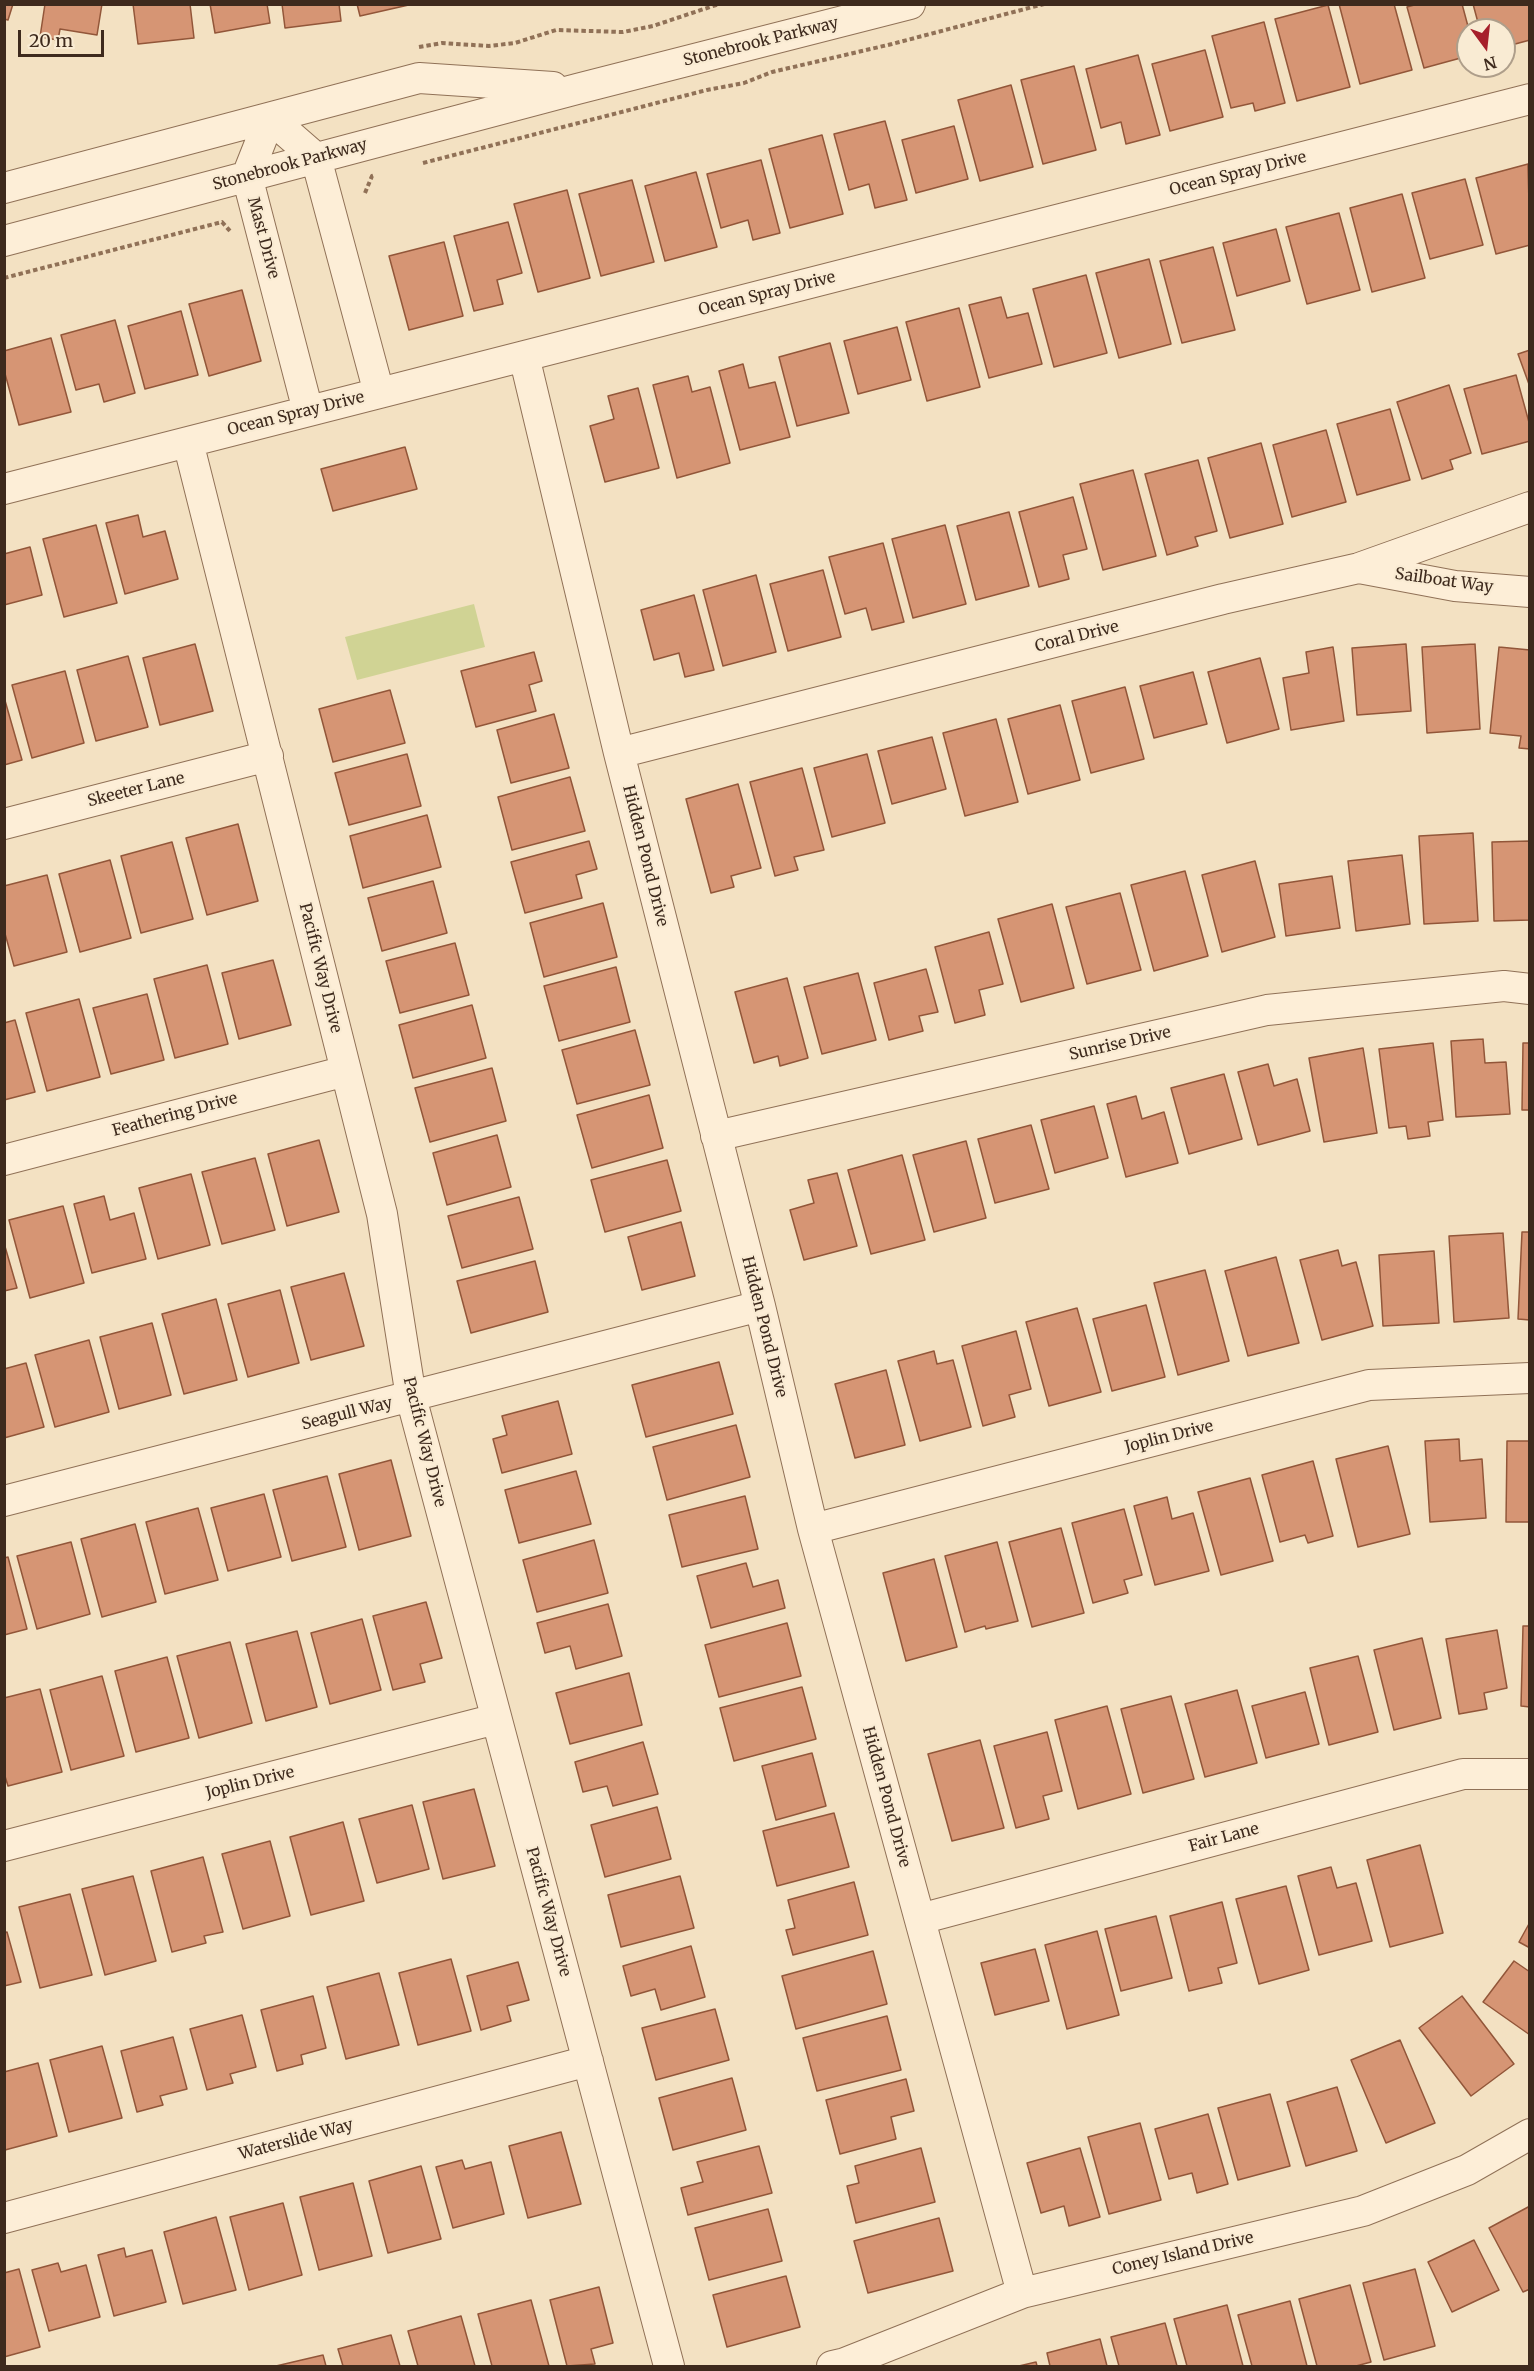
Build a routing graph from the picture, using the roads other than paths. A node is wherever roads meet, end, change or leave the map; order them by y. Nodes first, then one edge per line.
1 (903, 5) edge
2 (842, 13) edge
3 (576, 89) junction
4 (1530, 99) edge
5 (270, 118) junction
6 (316, 158) junction
7 (247, 176) junction
8 (4, 188) edge
9 (4, 242) edge
10 (524, 356) junction
11 (379, 393) junction
12 (308, 411) junction
13 (188, 442) junction
14 (4, 489) edge
15 (1530, 507) edge
16 (1359, 568) junction
17 (1530, 592) edge
18 (619, 753) junction
19 (268, 756) junction
20 (4, 824) edge
21 (1530, 989) edge
22 (346, 1071) junction
23 (716, 1136) junction
24 (4, 1160) edge
25 (760, 1306) junction
26 (1530, 1378) edge
27 (411, 1398) junction
28 (4, 1501) edge
29 (813, 1529) junction
30 (496, 1719) junction
31 (1530, 1774) edge
32 (4, 1846) edge
33 (920, 1919) junction
34 (588, 2061) junction
35 (1530, 2134) edge
36 (4, 2218) edge
37 (1022, 2293) junction
38 (669, 2367) edge
39 (832, 2367) edge

1 - 2 street, Stonebrook Parkway
2 - 3 street, Stonebrook Parkway
3 - 5 street, Stonebrook Parkway
3 - 6 street, Stonebrook Parkway
4 - 10 street, Ocean Spray Drive
5 - 6 street
5 - 7 street, Mast Drive
5 - 8 street, Stonebrook Parkway
6 - 7 street, Stonebrook Parkway
6 - 11 street
7 - 9 street, Stonebrook Parkway
7 - 12 street, Mast Drive
10 - 11 street, Ocean Spray Drive
10 - 18 street, Hidden Pond Drive
11 - 12 street, Ocean Spray Drive
12 - 13 street, Ocean Spray Drive
13 - 14 street, Ocean Spray Drive
13 - 19 street, Pacific Way Drive
15 - 16 street, Coral Drive
16 - 17 street, Sailboat Way
16 - 18 street, Coral Drive
18 - 23 street, Hidden Pond Drive
19 - 20 street, Skeeter Lane
19 - 22 street, Pacific Way Drive
21 - 23 street, Sunrise Drive
22 - 24 street, Feathering Drive
22 - 27 street, Pacific Way Drive
23 - 25 street, Hidden Pond Drive
25 - 27 street, Seagull Way
25 - 29 street, Hidden Pond Drive
26 - 29 street, Joplin Drive
27 - 28 street, Seagull Way
27 - 30 street, Pacific Way Drive
29 - 33 street, Hidden Pond Drive
30 - 32 street, Joplin Drive
30 - 34 street, Pacific Way Drive
31 - 33 street, Fair Lane
33 - 37 street, Hidden Pond Drive
34 - 36 street, Waterslide Way
34 - 38 street, Pacific Way Drive
35 - 37 street, Coney Island Drive
37 - 39 street, Coney Island Drive

